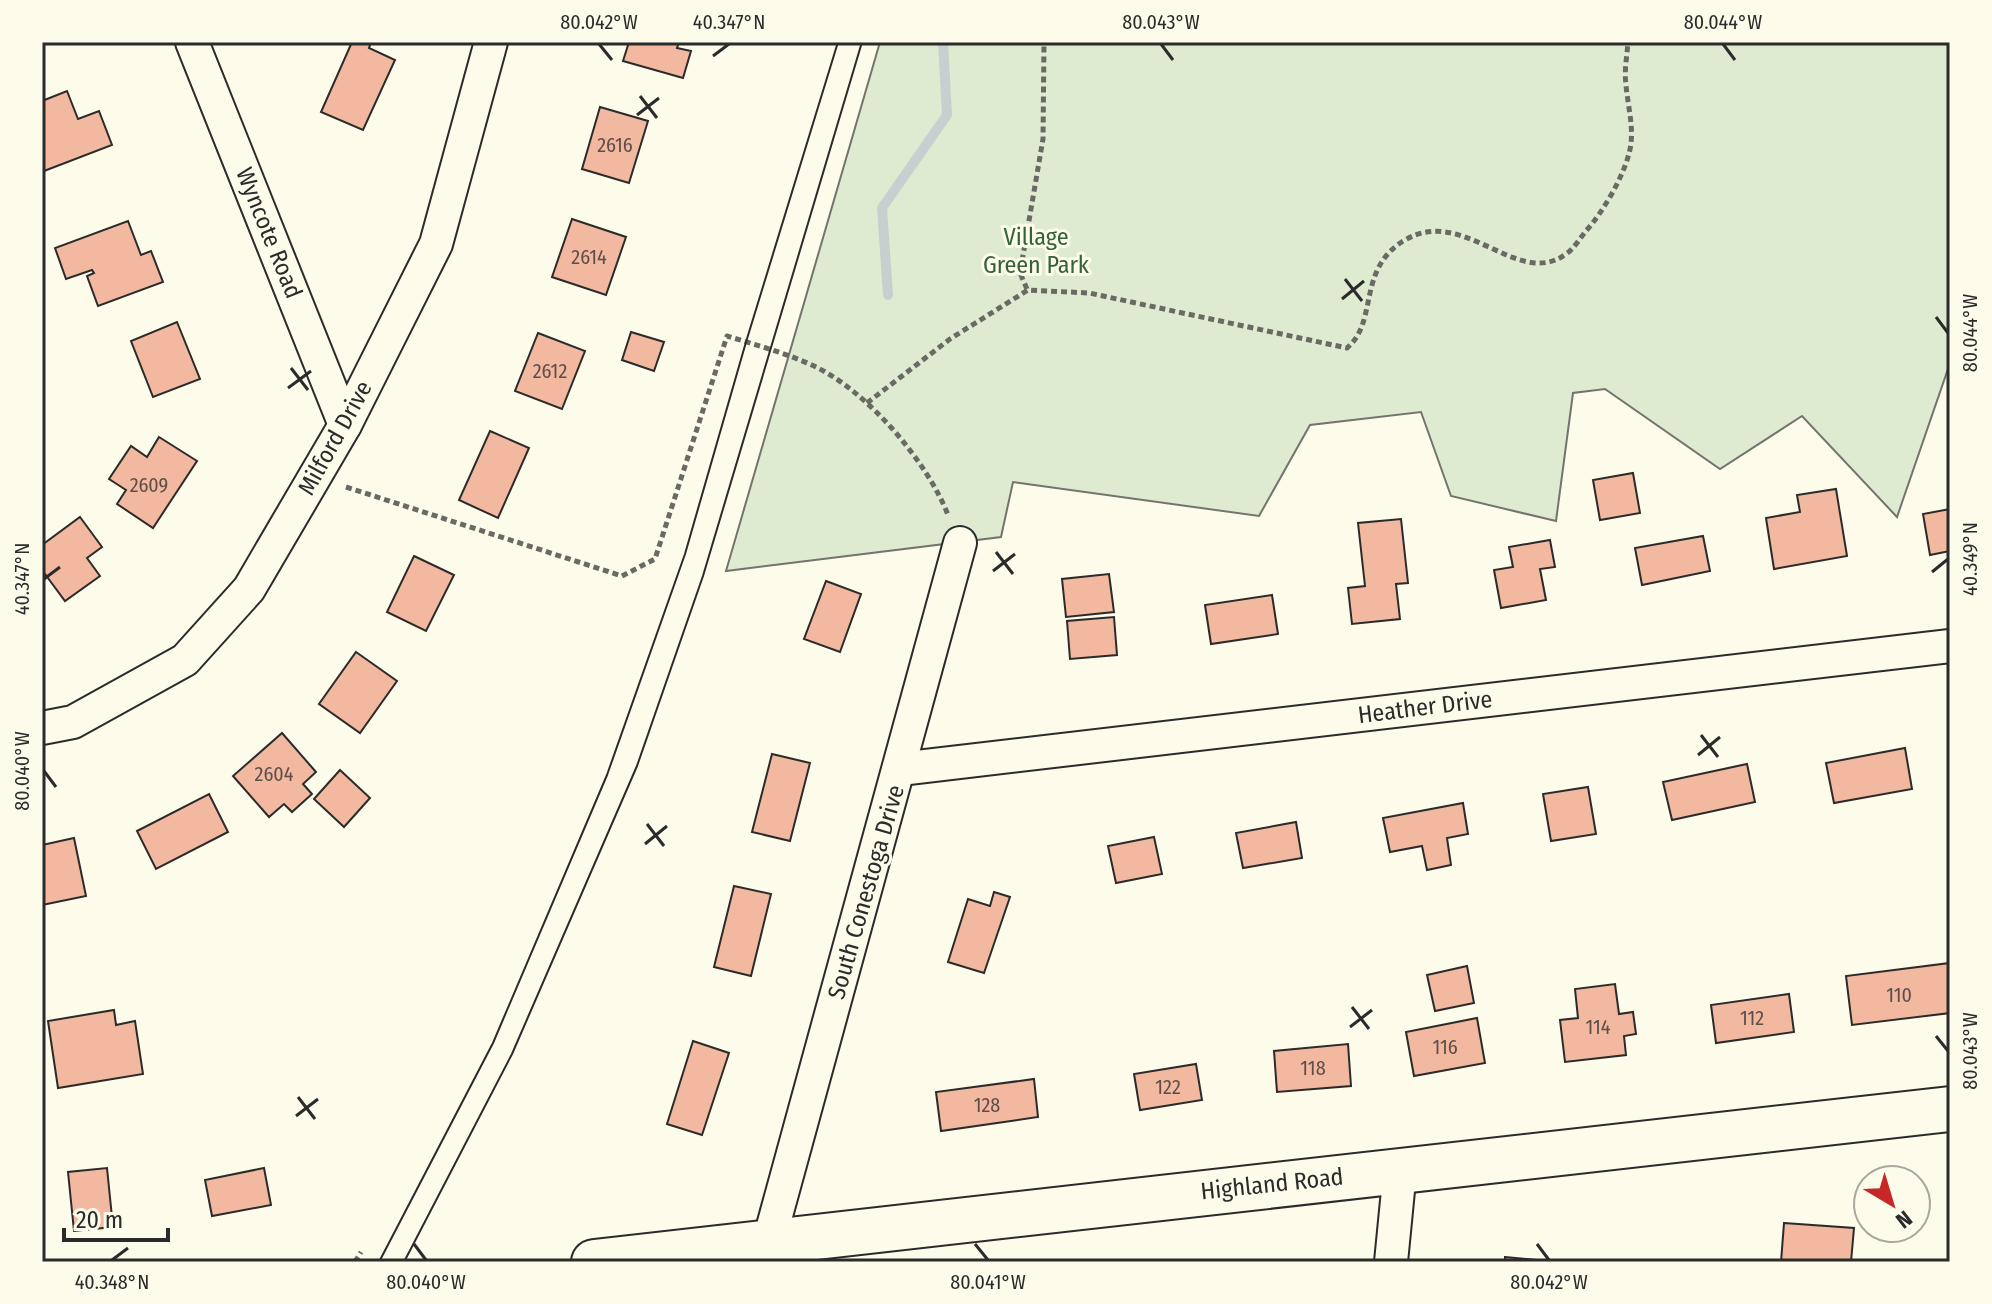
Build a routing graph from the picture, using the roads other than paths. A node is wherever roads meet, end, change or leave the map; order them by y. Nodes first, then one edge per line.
1 (192, 42) edge
2 (491, 42) edge
3 (345, 425) junction
4 (960, 543) road end
5 (1950, 646) edge
6 (42, 728) edge
7 (900, 769) junction
8 (1950, 1109) edge
9 (1400, 1170) junction
10 (768, 1252) edge
11 (594, 1262) edge
12 (1391, 1262) edge

1 - 3 street, Wyncote Road
2 - 3 street, Milford Drive
3 - 6 street, Milford Drive
4 - 7 street, South Conestoga Drive
5 - 7 street, Heather Drive
7 - 10 street, South Conestoga Drive
8 - 9 street, Highland Road
9 - 10 street, Highland Road
9 - 12 street
10 - 11 street, Highland Road

